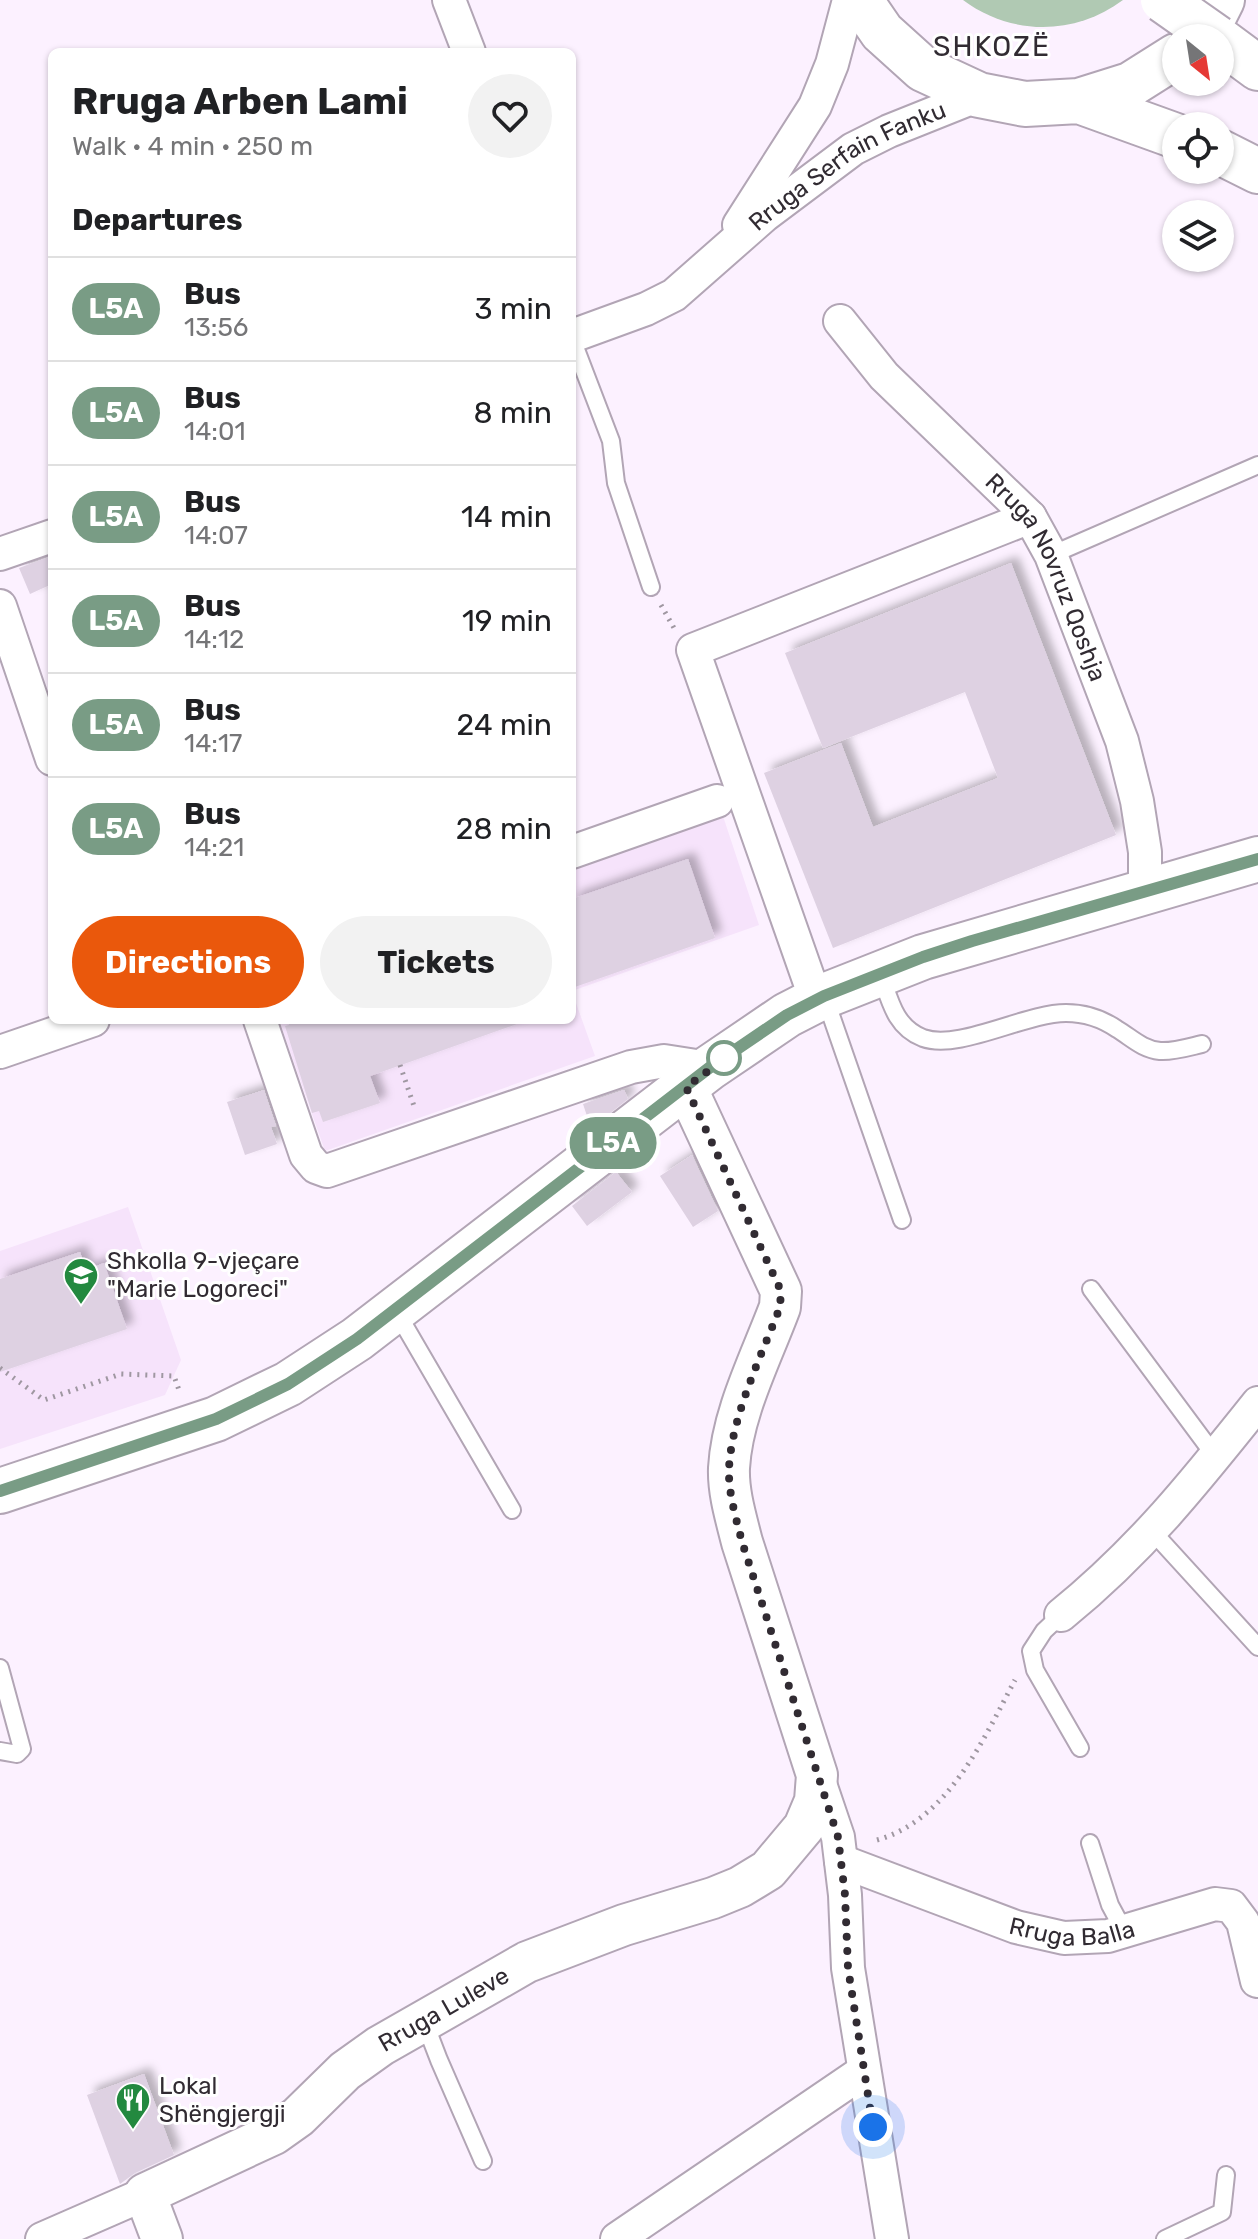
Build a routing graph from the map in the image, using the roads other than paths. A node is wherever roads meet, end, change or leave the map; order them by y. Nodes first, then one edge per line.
1 (449, 0) edge
2 (849, 0) edge
3 (860, 0) edge
4 (1163, 0) edge
5 (1222, 0) edge
6 (1252, 0) edge
7 (1258, 4) edge
8 (1197, 24) edge
9 (1206, 24) edge
10 (467, 48) edge
11 (1234, 50) edge
12 (1162, 65) edge
13 (1258, 68) edge
14 (979, 95) junction
15 (1079, 101) junction
16 (1162, 131) edge
17 (1234, 159) edge
18 (1258, 171) edge
19 (724, 249) junction
20 (840, 321) dead end
21 (576, 336) edge
22 (576, 349) edge
23 (1258, 465) edge
24 (1030, 517) junction
25 (48, 537) edge
26 (0, 554) edge
27 (1051, 555) junction
28 (651, 587) road end
29 (0, 606) edge
30 (40, 688) edge
31 (48, 735) edge
32 (717, 801) dead end
33 (576, 851) edge
34 (1258, 859) edge
35 (1145, 890) junction
36 (881, 973) junction
37 (820, 998) junction
38 (81, 1024) edge
39 (261, 1024) edge
40 (1202, 1044) dead end
41 (0, 1052) edge
42 (698, 1078) junction
43 (902, 1220) dead end
44 (1091, 1289) dead end
45 (395, 1310) junction
46 (1258, 1403) edge
47 (1215, 1456) junction
48 (0, 1491) edge
49 (512, 1510) dead end
50 (1152, 1531) junction
51 (1061, 1615) joint
52 (1258, 1647) edge
53 (0, 1668) edge
54 (1080, 1748) dead end
55 (0, 1751) edge
56 (814, 1765) junction
57 (1090, 1843) dead end
58 (840, 1849) junction
59 (1124, 1931) junction
60 (1257, 1981) edge
61 (424, 2020) junction
62 (864, 2071) junction
63 (483, 2161) dead end
64 (1226, 2175) dead end
65 (145, 2194) junction
66 (42, 2239) edge
67 (162, 2239) edge
68 (617, 2239) edge
69 (892, 2239) edge
70 (1165, 2239) edge

1 - 10 street
2 - 19 street, Rruga Serfain Fanku
3 - 14 main road
4 - 8 main road, bridge
5 - 9 main road
6 - 7 main road
11 - 13 main road
12 - 15 main road
14 - 15 main road
14 - 19 street, Rruga Serfain Fanku
15 - 16 main road
17 - 18 main road
19 - 21 street, Rruga Serfain Fanku
20 - 24 street, Rruga Novruz Qoshja
22 - 28 lane
23 - 27 lane
24 - 27 street, Rruga Novruz Qoshja
24 - 37 street
25 - 26 street
27 - 35 street, Rruga Novruz Qoshja
29 - 30 street
30 - 31 street
32 - 33 street
34 - 35 main road
35 - 36 main road
36 - 37 main road
36 - 40 lane
37 - 42 main road
37 - 43 lane
38 - 41 street
39 - 42 street
42 - 45 main road
42 - 56 street
44 - 47 lane
45 - 48 main road
45 - 49 lane
46 - 47 street
47 - 50 street
50 - 51 street
50 - 52 lane
51 - 54 lane
53 - 55 lane
56 - 58 street
56 - 61 street, Rruga Luleve
57 - 59 lane
58 - 59 street, Rruga Balla
58 - 62 street
59 - 60 street, Rruga Balla
61 - 63 lane
61 - 65 street, Rruga Luleve
62 - 68 street
62 - 69 street
64 - 70 lane
65 - 66 street, Rruga Luleve
65 - 67 street

